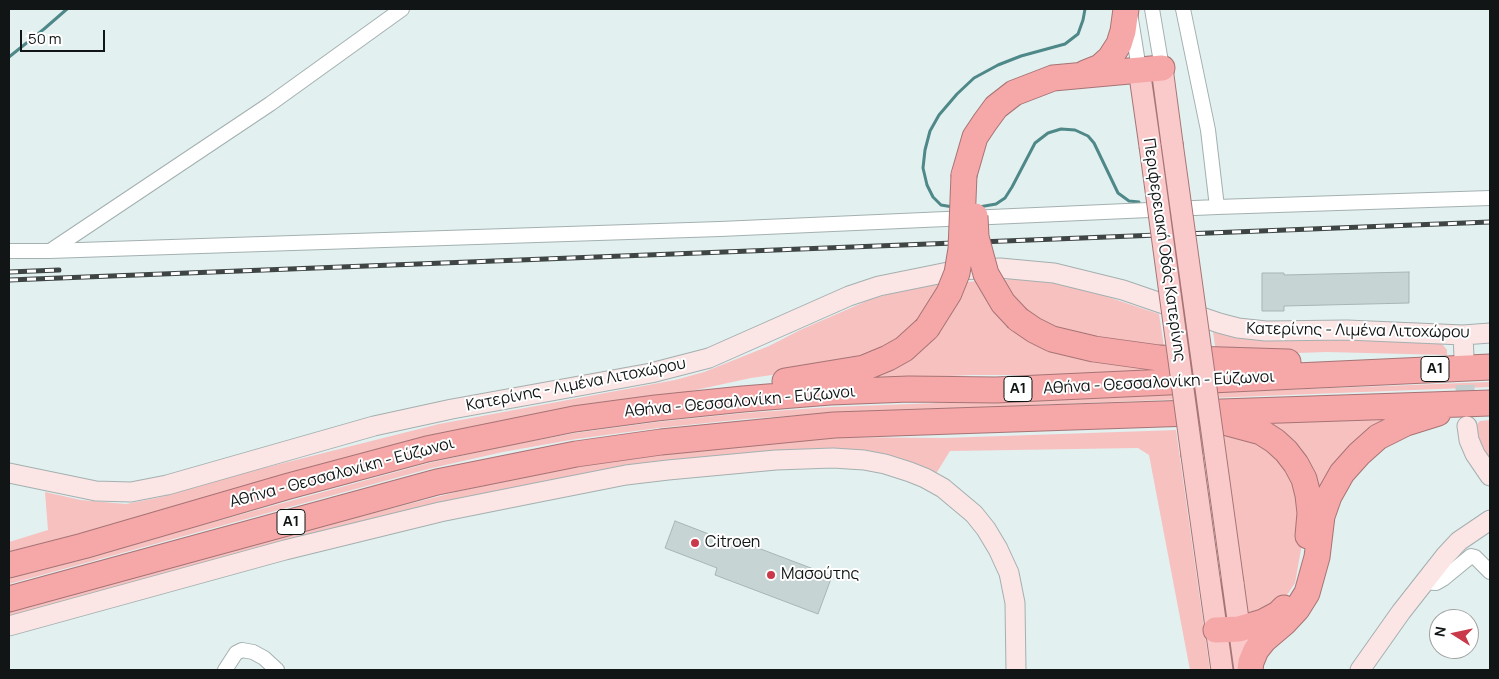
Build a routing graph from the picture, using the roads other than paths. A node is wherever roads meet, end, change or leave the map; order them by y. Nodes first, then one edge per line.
1 (402, 9) edge
2 (1128, 9) edge
3 (1152, 9) edge
4 (1183, 9) edge
5 (1075, 75) junction
6 (1152, 77) junction
7 (971, 176) junction
8 (1490, 198) edge
9 (1217, 207) junction
10 (9, 251) edge
11 (49, 251) junction
12 (1490, 333) edge
13 (1463, 335) junction
14 (1464, 356) tunnel mouth
15 (1490, 367) edge
16 (1381, 371) junction
17 (1484, 403) edge
18 (656, 408) junction
19 (1163, 415) junction
20 (1466, 426) tunnel mouth
21 (9, 473) edge
22 (1490, 476) edge
23 (1490, 520) edge
24 (9, 565) edge
25 (1490, 572) edge
26 (1424, 582) junction
27 (9, 599) edge
28 (9, 626) edge
29 (1275, 631) junction
30 (1228, 637) junction
31 (225, 670) edge
32 (277, 670) edge
33 (1016, 670) edge
34 (1222, 670) edge
35 (1245, 670) edge
36 (1250, 670) edge
37 (1360, 670) edge

1 - 11 street
2 - 5 highway
2 - 6 street, Περιφερειακή Οδός Κατερίνης
3 - 6 street
4 - 9 street
5 - 6 highway
5 - 7 highway
6 - 7 highway
6 - 30 main road, Περιφερειακή Οδός Κατερίνης, bridge
6 - 30 main road, Περιφερειακή Οδός Κατερίνης, bridge
7 - 16 highway, bridge
7 - 18 highway, bridge
8 - 9 street
9 - 11 street
10 - 11 street
12 - 13 main road, Κατερίνης - Λιμένα Λιτοχώρου
13 - 14 main road
13 - 21 main road, Κατερίνης - Λιμένα Λιτοχώρου
15 - 16 highway, Αθήνα - Θεσσαλονίκη - Εύζωνοι / Α1
16 - 18 highway, Αθήνα - Θεσσαλονίκη - Εύζωνοι / Α1
17 - 19 highway, Αθήνα - Θεσσαλονίκη - Εύζωνοι / Α1
17 - 29 highway
18 - 24 highway, Αθήνα - Θεσσαλονίκη - Εύζωνοι / Α1
19 - 27 highway, Αθήνα - Θεσσαλονίκη - Εύζωνοι / Α1
19 - 30 highway
20 - 22 main road
23 - 26 main road
25 - 26 street
26 - 37 main road
28 - 33 main road
29 - 30 highway
29 - 36 highway
30 - 34 main road, Περιφερειακή Οδός Κατερίνης
30 - 35 main road, Περιφερειακή Οδός Κατερίνης
31 - 32 street

